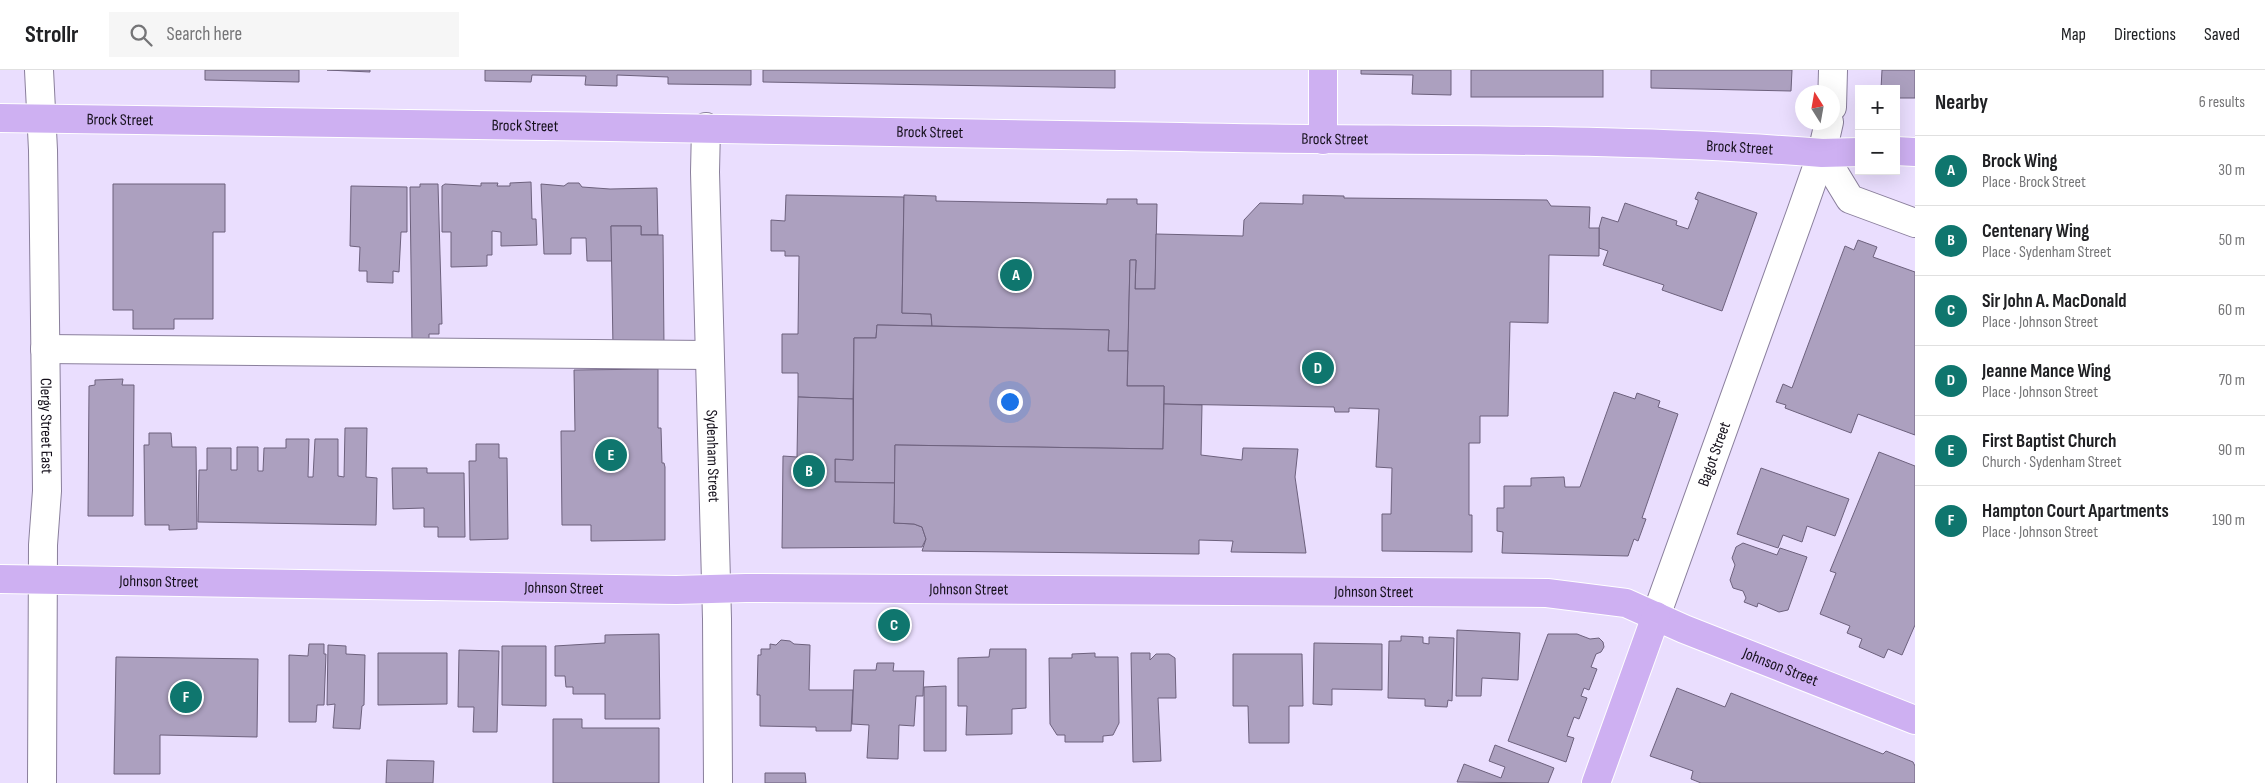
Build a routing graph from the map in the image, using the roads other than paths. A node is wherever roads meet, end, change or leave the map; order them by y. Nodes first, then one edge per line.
1 (39, 70) edge
2 (1323, 70) edge
3 (1834, 70) edge
4 (1833, 85) edge
5 (0, 118) edge
6 (41, 119) junction
7 (706, 127) junction
8 (1827, 130) edge
9 (1323, 140) junction
10 (1900, 151) edge
11 (1855, 152) edge
12 (1915, 152) edge
13 (1822, 153) junction
14 (1915, 223) edge
15 (45, 349) junction
16 (709, 355) junction
17 (0, 579) edge
18 (43, 580) junction
19 (716, 589) junction
20 (1656, 616) junction
21 (1915, 720) edge
22 (42, 783) edge
23 (718, 783) edge
24 (1596, 783) edge

1 - 6 street, Clergy Street East
2 - 9 main road
3 - 4 street
5 - 6 main road, Brock Street
6 - 7 main road, Brock Street
6 - 15 street, Clergy Street East
7 - 9 main road, Brock Street
7 - 16 street, Sydenham Street
8 - 13 street, Bagot Street
9 - 13 main road, Brock Street
10 - 12 main road
11 - 13 main road, Brock Street
13 - 14 street
13 - 20 street, Bagot Street
15 - 16 street
15 - 18 street, Clergy Street East
16 - 19 street, Sydenham Street
17 - 18 main road, Johnson Street
18 - 19 main road, Johnson Street
18 - 22 street, Clergy Street East
19 - 20 main road, Johnson Street
19 - 23 street, Sydenham Street
20 - 21 main road, Johnson Street
20 - 24 main road, Bagot Street

